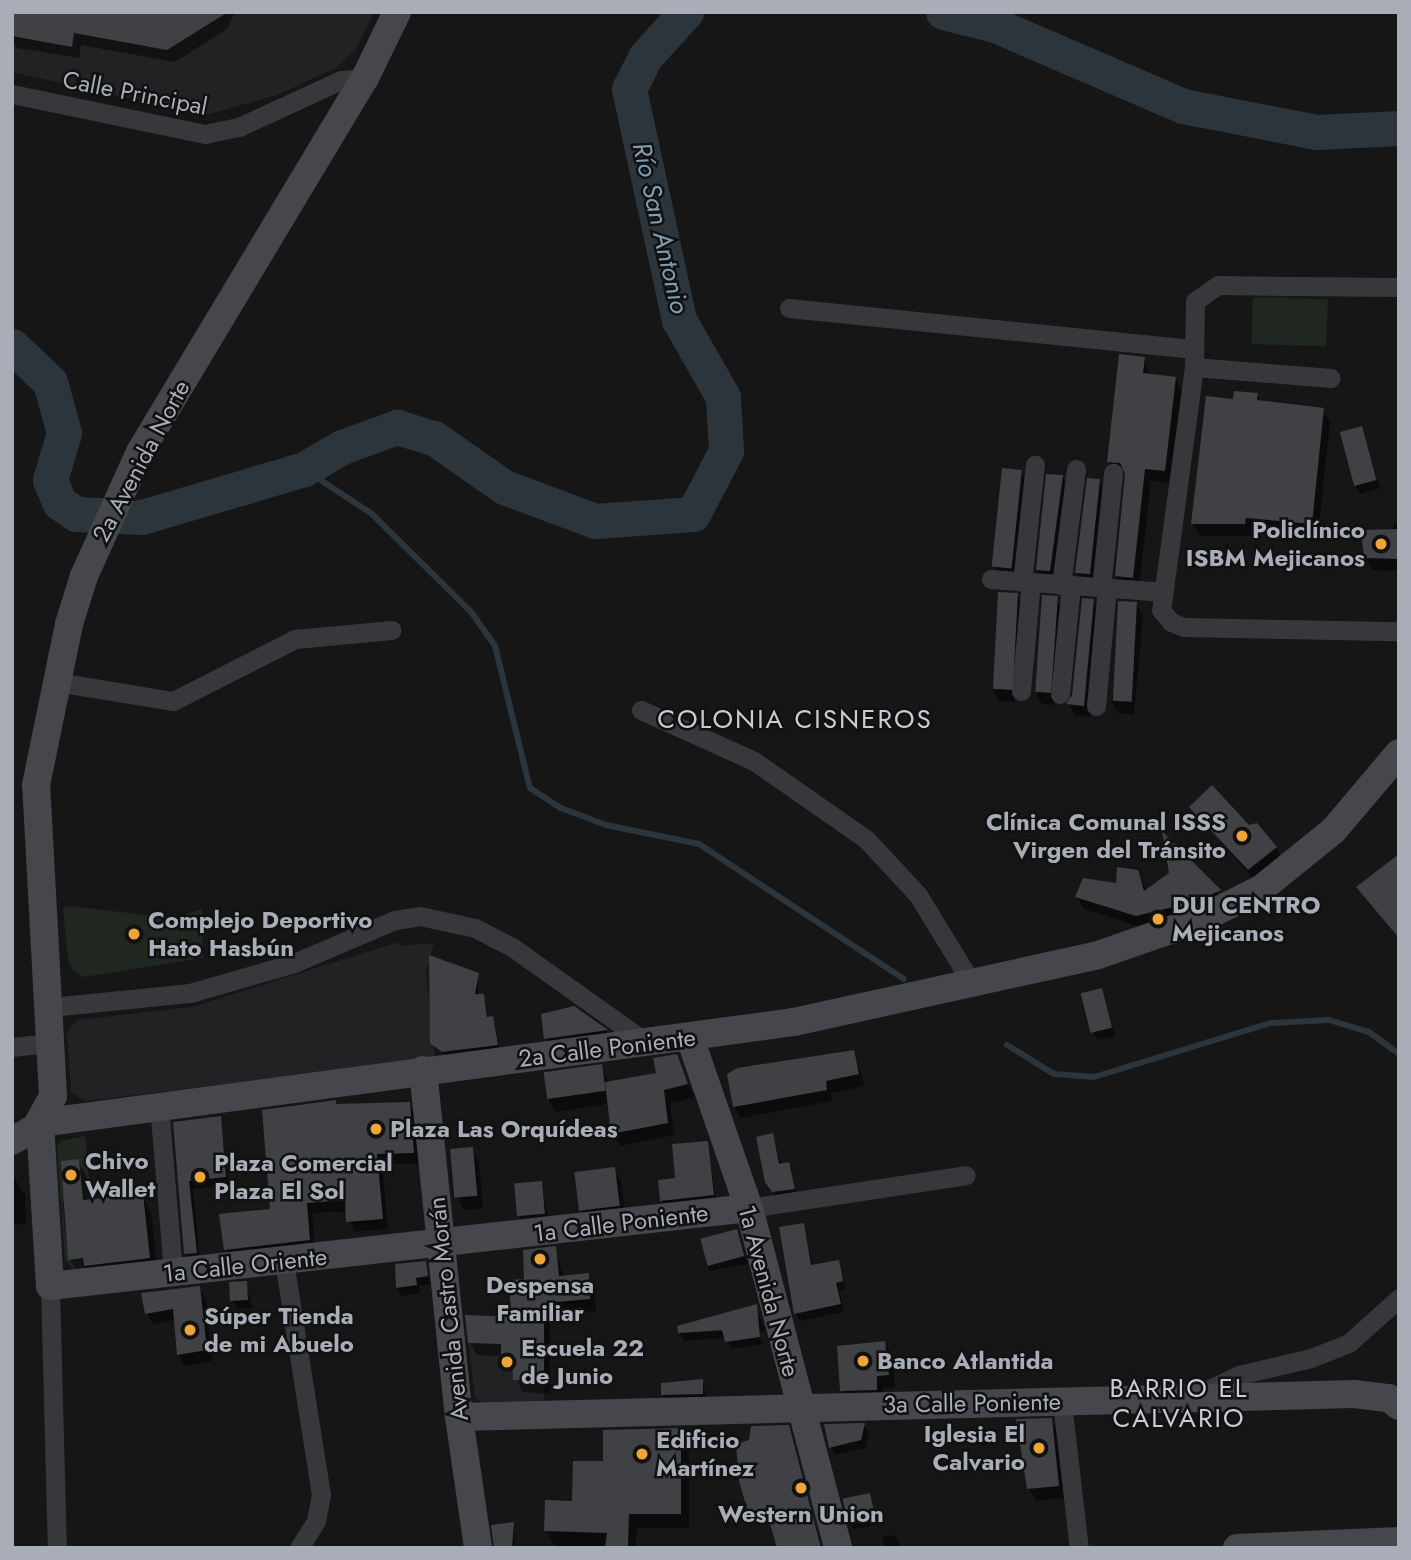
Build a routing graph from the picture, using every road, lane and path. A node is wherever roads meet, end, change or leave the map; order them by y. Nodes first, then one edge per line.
1 (397, 12) edge
2 (365, 79) junction
3 (12, 94) edge
4 (1399, 288) edge
5 (789, 308) dead end
6 (1194, 358) junction
7 (1331, 378) dead end
8 (1035, 465) dead end
9 (1076, 469) dead end
10 (1113, 473) dead end
11 (990, 579) dead end
12 (1027, 582) junction
13 (1066, 585) junction
14 (1104, 588) junction
15 (1162, 592) junction
16 (392, 630) dead end
17 (1399, 631) edge
18 (57, 681) junction
19 (1021, 691) dead end
20 (1060, 694) dead end
21 (1096, 706) dead end
22 (640, 710) dead end
23 (1397, 758) edge
24 (973, 985) junction
25 (51, 1007) junction
26 (690, 1038) junction
27 (51, 1043) junction
28 (648, 1043) junction
29 (12, 1047) edge
30 (423, 1070) junction
31 (159, 1105) junction
32 (40, 1123) junction
33 (12, 1141) edge
34 (966, 1175) dead end
35 (749, 1208) junction
36 (441, 1244) junction
37 (284, 1261) junction
38 (173, 1273) junction
39 (50, 1286) junction
40 (1399, 1298) edge
41 (1192, 1398) junction
42 (1062, 1402) junction
43 (1399, 1406) edge
44 (800, 1407) junction
45 (459, 1418) junction
46 (1399, 1541) edge
47 (1364, 1545) edge
48 (298, 1547) edge
49 (57, 1548) edge
50 (478, 1548) edge
51 (838, 1548) edge
52 (1079, 1548) edge
53 (1237, 1548) edge

1 - 2 main road, 2a Avenida Norte
2 - 3 street, Calle Principal
2 - 18 main road, 2a Avenida Norte
4 - 6 street
5 - 6 street
6 - 7 street
6 - 15 street
8 - 12 street
9 - 13 street
10 - 14 street
11 - 12 street
12 - 13 street
12 - 19 street
13 - 14 street
13 - 20 street
14 - 15 street
14 - 21 street
15 - 17 street
16 - 18 street
18 - 25 main road, 2a Avenida Norte
22 - 24 street
23 - 24 main road, 2a Calle Poniente
24 - 26 main road, 2a Calle Poniente
25 - 27 main road, 2a Avenida Norte
25 - 28 street
26 - 28 main road, 2a Calle Poniente
26 - 35 main road, 1a Avenida Norte
27 - 29 street
27 - 32 main road, 2a Avenida Norte
28 - 30 main road, 2a Calle Poniente
30 - 31 main road, 2a Calle Poniente
30 - 36 main road, Avenida Castro Morán
31 - 32 main road, 2a Calle Poniente
31 - 38 street
32 - 33 main road
32 - 39 main road
34 - 35 street, 1a Calle Poniente
35 - 36 main road, 1a Calle Poniente
35 - 44 main road, 1a Avenida Norte
36 - 37 main road, 1a Calle Oriente
36 - 45 main road, Avenida Castro Morán
37 - 38 main road, 1a Calle Oriente
37 - 48 street
38 - 39 main road, 1a Calle Oriente
39 - 49 street
40 - 41 street
41 - 42 main road, 3a Calle Poniente
41 - 43 main road, 3a Calle Poniente
42 - 44 main road, 3a Calle Poniente
42 - 52 street
44 - 45 main road, 3a Calle Poniente
44 - 51 main road, 1a Avenida Norte
45 - 50 main road, Avenida Castro Morán
46 - 47 main road
47 - 53 main road

